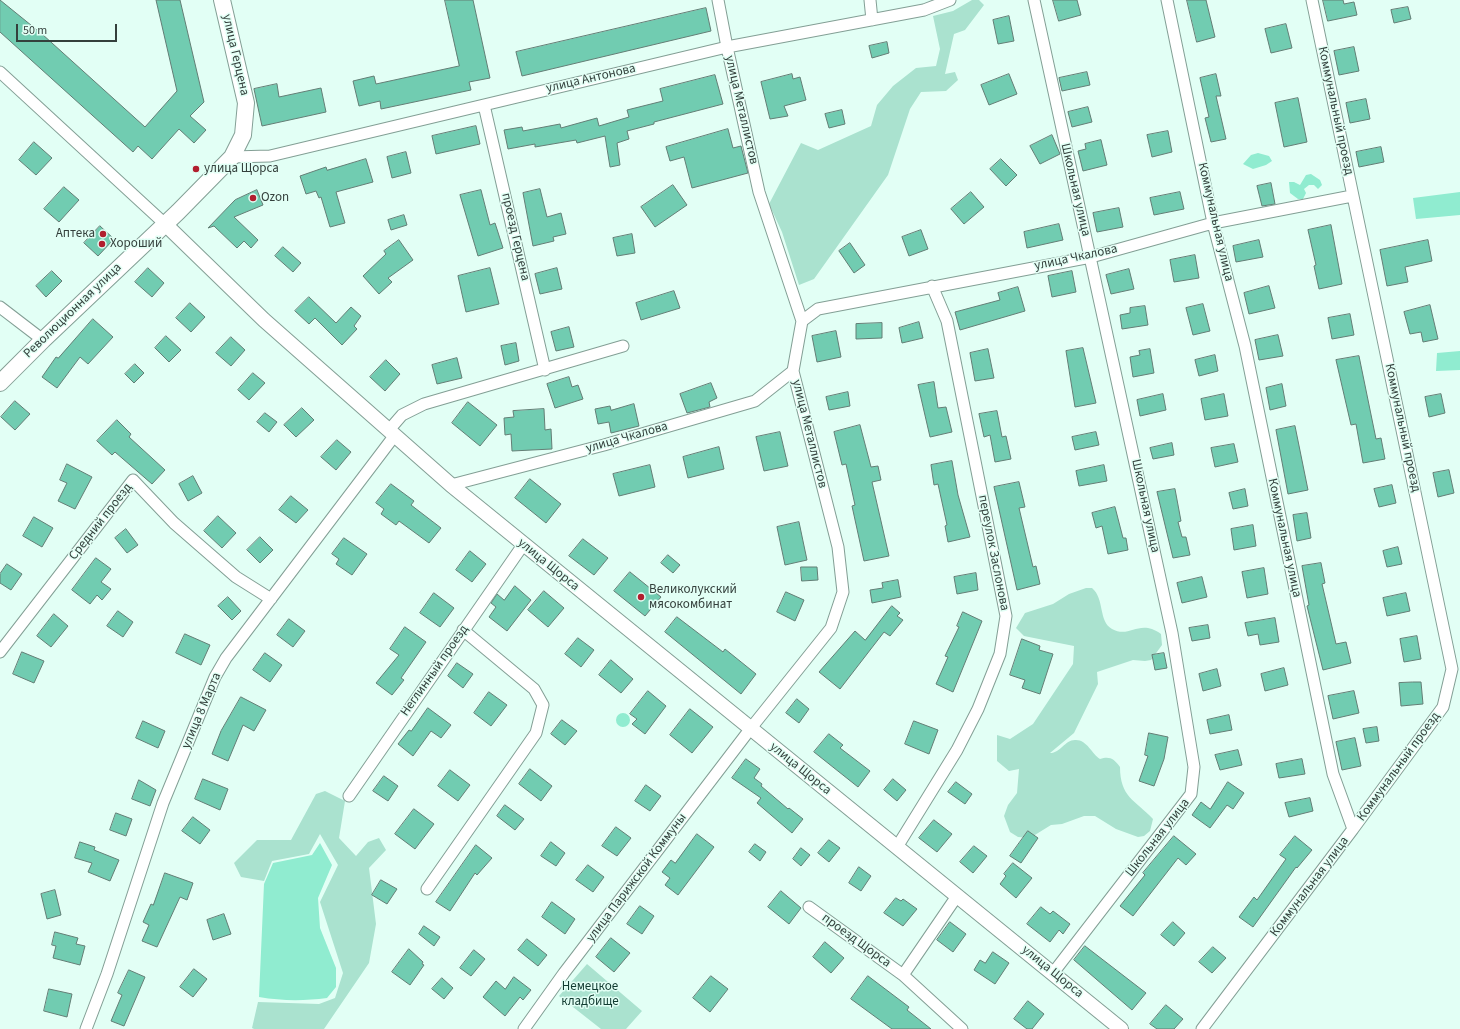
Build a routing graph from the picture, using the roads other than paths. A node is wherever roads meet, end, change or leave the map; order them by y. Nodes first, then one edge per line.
1 (222, 0) edge
2 (718, 0) edge
3 (870, 0) edge
4 (950, 0) edge
5 (1034, 0) edge
6 (1167, 0) edge
7 (1312, 0) edge
8 (872, 20) junction
9 (727, 47) junction
10 (0, 72) edge
11 (484, 105) junction
12 (232, 156) junction
13 (1352, 196) junction
14 (1213, 223) junction
15 (165, 224) junction
16 (1091, 257) junction
17 (932, 286) junction
18 (0, 307) edge
19 (802, 321) junction
20 (42, 340) junction
21 (623, 346) dead end
22 (545, 370) junction
23 (793, 371) junction
24 (0, 383) edge
25 (392, 433) junction
26 (451, 486) junction
27 (523, 545) junction
28 (271, 599) junction
29 (464, 630) junction
30 (0, 652) edge
31 (751, 728) junction
32 (348, 796) dead end
33 (1353, 829) junction
34 (897, 847) junction
35 (427, 889) dead end
36 (957, 896) junction
37 (809, 907) dead end
38 (1053, 973) junction
39 (903, 975) junction
40 (86, 1029) edge
41 (524, 1029) edge
42 (962, 1029) edge
43 (1122, 1029) edge
44 (1202, 1029) edge

1 - 12 main road, улица Герцена
2 - 9 street, улица Металлистов
3 - 8 street
4 - 8 street, улица Антонова
5 - 16 street, Школьная улица
6 - 14 street, Коммунальная улица
7 - 13 street, Коммунальный проезд
8 - 9 street, улица Антонова
9 - 11 street, улица Антонова
9 - 19 street, улица Металлистов
10 - 15 street, улица Щорса
11 - 12 street, улица Антонова
11 - 22 street, проезд Герцена
12 - 15 main road, улица Герцена
13 - 14 street, улица Чкалова
13 - 33 street, Коммунальный проезд
14 - 16 street, улица Чкалова
14 - 33 street, Коммунальная улица
15 - 20 main road, Революционная улица
15 - 25 street, улица Щорса
16 - 17 street, улица Чкалова
16 - 38 street, Школьная улица
17 - 19 street, улица Чкалова
17 - 34 street, переулок Заслонова
18 - 20 street
19 - 23 street, улица Металлистов
20 - 24 main road, Революционная улица
21 - 22 street
22 - 25 street
23 - 26 street, улица Чкалова
23 - 31 street, улица Металлистов
25 - 26 street, улица Щорса
25 - 28 street, улица 8 Марта
26 - 27 street, улица Щорса
27 - 29 street, Неглинный проезд
27 - 31 street, улица Щорса
28 - 30 street, Средний проезд
28 - 40 street, улица 8 Марта
29 - 32 street, Неглинный проезд
29 - 35 street
31 - 34 street, улица Щорса
31 - 41 street, улица Парижской Коммуны
33 - 44 street, Коммунальная улица
34 - 36 street, улица Щорса
36 - 38 street, улица Щорса
36 - 39 street, проезд Щорса
37 - 39 street, проезд Щорса
38 - 43 street, улица Щорса
39 - 42 street, проезд Щорса

